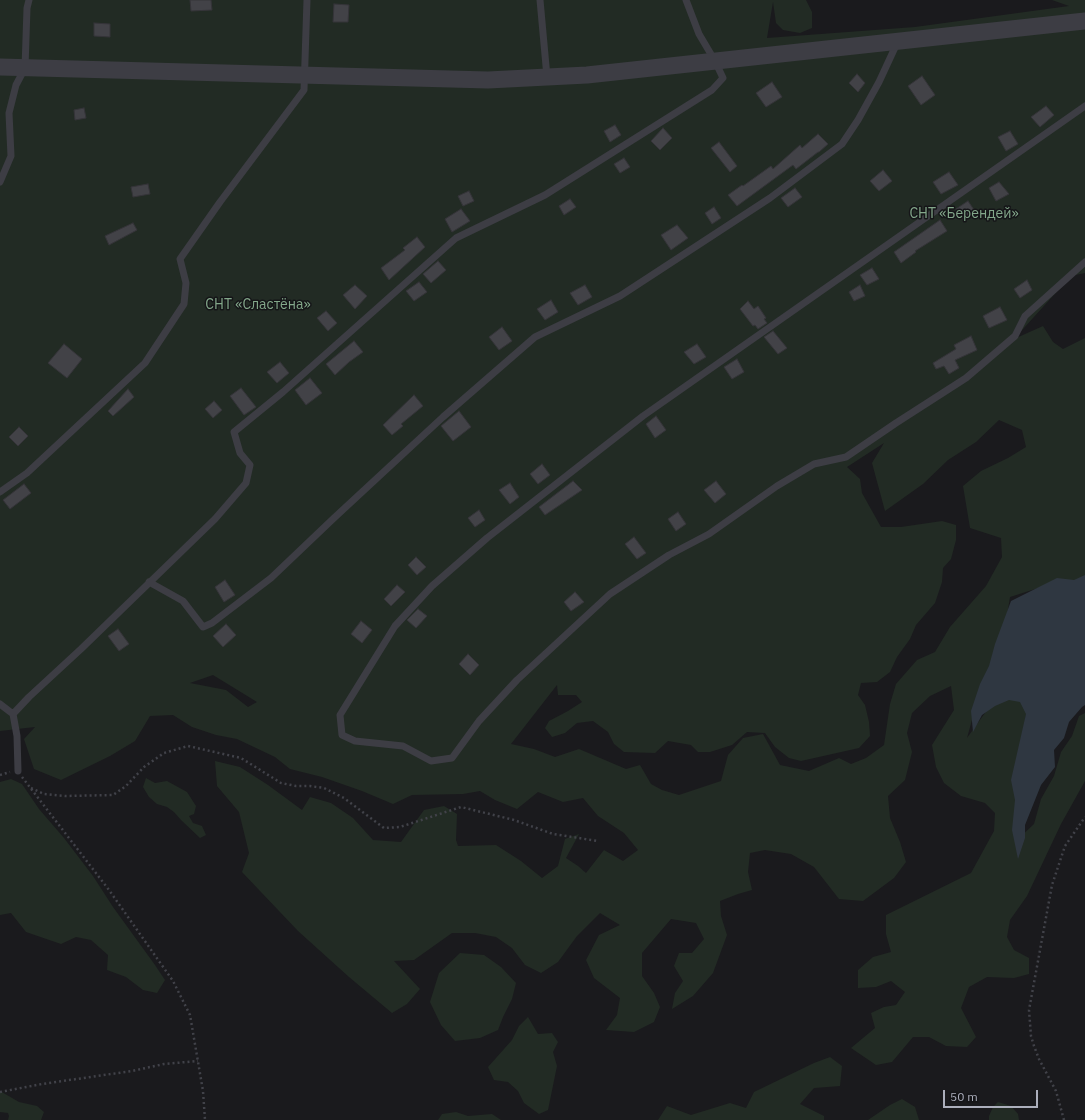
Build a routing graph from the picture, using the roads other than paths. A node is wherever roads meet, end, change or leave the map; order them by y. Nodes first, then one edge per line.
1 (29, 0) edge
2 (307, 0) edge
3 (540, 0) edge
4 (686, 0) edge
5 (1085, 21) edge
6 (898, 41) junction
7 (715, 61) junction
8 (0, 67) edge
9 (25, 68) junction
10 (305, 76) junction
11 (547, 77) junction
12 (1085, 106) edge
13 (0, 182) edge
14 (1085, 262) edge
15 (0, 492) edge
16 (149, 582) junction
17 (0, 704) edge
18 (13, 714) junction
19 (18, 771) road end

1 - 9 lane
2 - 10 lane
3 - 11 lane
4 - 7 lane
5 - 6 street
6 - 7 street
6 - 16 lane
7 - 11 street
7 - 16 lane
8 - 9 street
9 - 10 street
9 - 13 lane
10 - 11 street
10 - 15 lane
12 - 14 lane
16 - 18 lane
17 - 18 lane
18 - 19 lane

